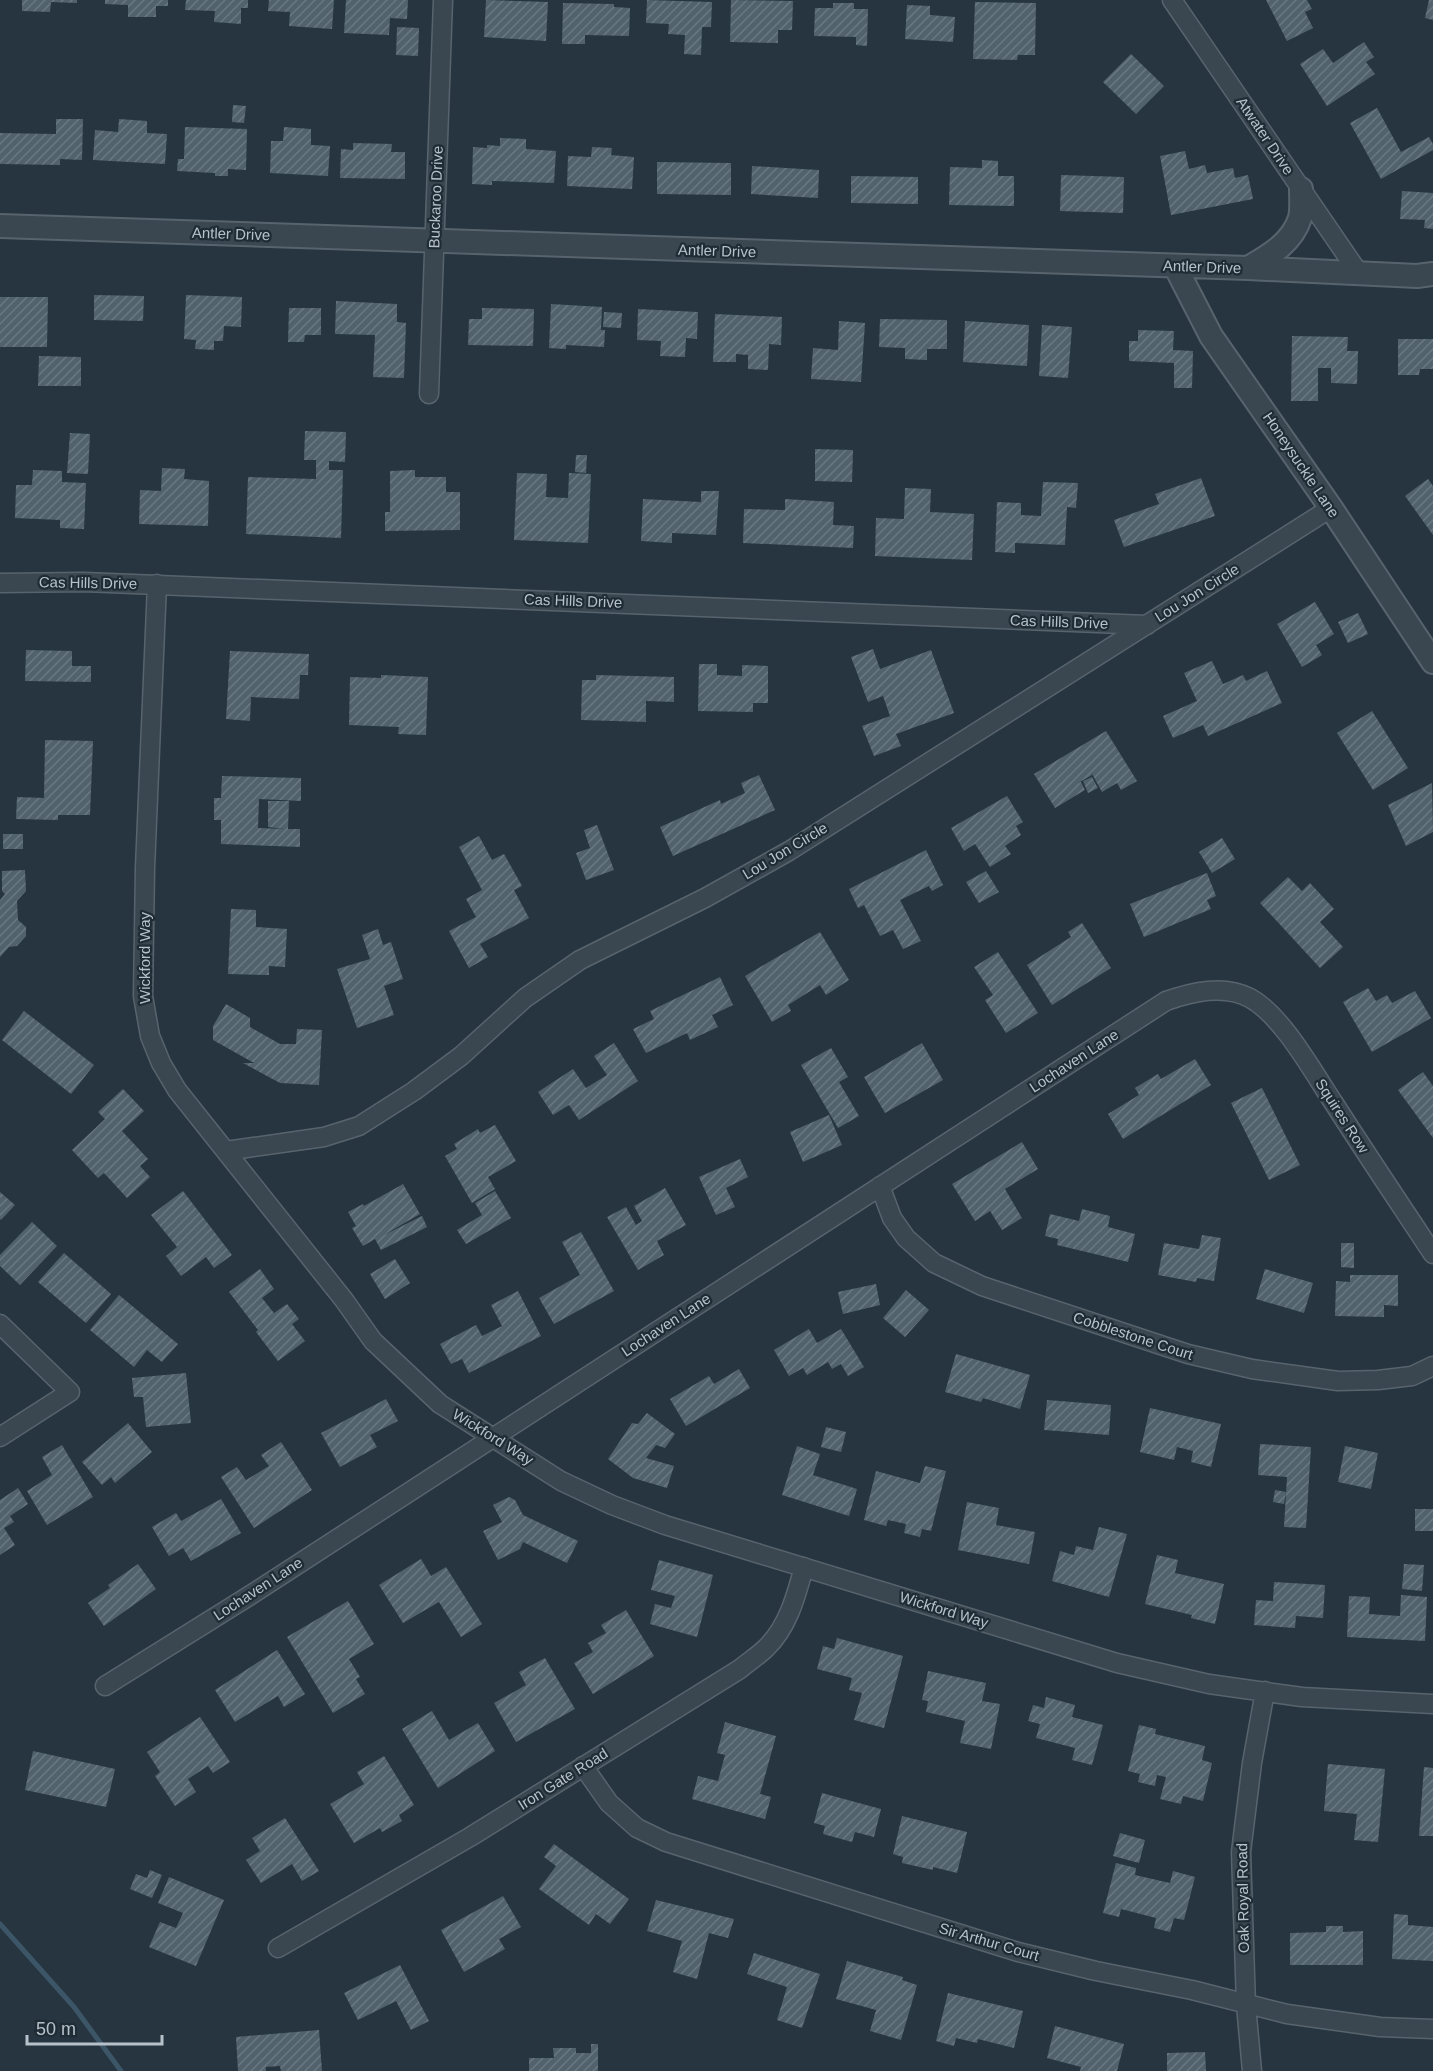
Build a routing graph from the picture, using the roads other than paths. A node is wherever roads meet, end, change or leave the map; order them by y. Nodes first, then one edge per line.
1 (443, 0) edge
2 (1173, 0) edge
3 (1301, 189) junction
4 (0, 226) edge
5 (434, 242) junction
6 (1174, 266) junction
7 (1248, 268) junction
8 (1358, 272) junction
9 (1433, 274) edge
10 (429, 394) dead end
11 (1331, 508) junction
12 (0, 583) edge
13 (157, 584) junction
14 (1147, 625) junction
15 (1433, 662) edge
16 (1236, 994) joint
17 (226, 1150) junction
18 (880, 1186) junction
19 (1433, 1254) edge
20 (0, 1324) edge
21 (1433, 1366) edge
22 (0, 1437) edge
23 (492, 1437) junction
24 (804, 1567) junction
25 (105, 1686) dead end
26 (1264, 1691) junction
27 (1433, 1704) edge
28 (583, 1766) junction
29 (278, 1948) dead end
30 (1246, 2005) junction
31 (1433, 2029) edge
32 (1252, 2071) edge

1 - 5 street, Buckaroo Drive
2 - 3 street, Atwater Drive
3 - 7 street
3 - 8 street, Atwater Drive
4 - 5 street, Antler Drive
5 - 6 street, Antler Drive
5 - 10 street, Buckaroo Drive
6 - 7 street, Antler Drive
6 - 11 street, Honeysuckle Lane
7 - 8 street, Antler Drive
8 - 9 street, Antler Drive
11 - 14 street, Lou Jon Circle
11 - 15 street, Honeysuckle Lane
12 - 13 street, Cas Hills Drive
13 - 14 street, Cas Hills Drive
13 - 17 street, Wickford Way
14 - 17 street, Lou Jon Circle
16 - 18 street, Lochaven Lane
16 - 19 street, Squires Row
17 - 23 street, Wickford Way
18 - 21 street, Cobblestone Court
18 - 23 street, Lochaven Lane
20 - 22 street
23 - 24 street, Wickford Way
23 - 25 street, Lochaven Lane
24 - 26 street, Wickford Way
24 - 28 street, Iron Gate Road
26 - 27 street, Wickford Way
26 - 30 street, Oak Royal Road
28 - 29 street, Iron Gate Road
28 - 30 street, Sir Arthur Court
30 - 31 street, Sir Arthur Court
30 - 32 street, Oak Royal Road

